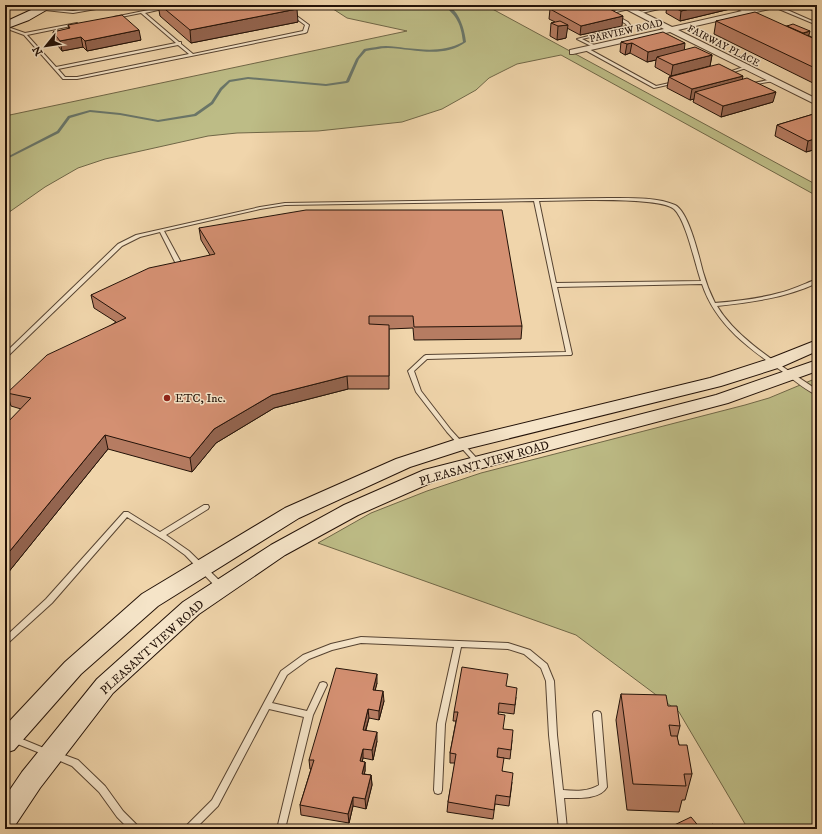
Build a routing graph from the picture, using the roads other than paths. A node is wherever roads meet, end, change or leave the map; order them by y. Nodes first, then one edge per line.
1 (8, 5) edge
2 (117, 5) edge
3 (178, 5) edge
4 (280, 5) edge
5 (675, 5) edge
6 (731, 5) edge
7 (776, 5) edge
8 (802, 5) edge
9 (108, 6) edge
10 (625, 6) edge
11 (48, 7) edge
12 (5, 8) edge
13 (817, 11) edge
14 (142, 12) junction
15 (637, 12) junction
16 (743, 15) junction
17 (111, 17) edge
18 (80, 23) edge
19 (817, 24) edge
20 (5, 26) edge
21 (672, 30) junction
22 (25, 34) junction
23 (180, 43) junction
24 (595, 47) junction
25 (586, 49) junction
26 (573, 52) dead end
27 (192, 55) junction
28 (747, 67) junction
29 (56, 68) junction
30 (738, 78) edge
31 (773, 80) junction
32 (680, 82) edge
33 (745, 82) edge
34 (817, 102) edge
35 (536, 200) junction
36 (161, 230) junction
37 (184, 274) edge
38 (817, 281) edge
39 (704, 282) junction
40 (555, 285) junction
41 (714, 305) junction
42 (817, 345) edge
43 (5, 356) edge
44 (775, 363) junction
45 (817, 365) edge
46 (793, 375) junction
47 (817, 393) edge
48 (461, 444) junction
49 (478, 463) junction
50 (206, 507) dead end
51 (160, 535) junction
52 (201, 568) junction
53 (221, 587) junction
54 (5, 641) edge
55 (458, 644) junction
56 (323, 685) dead end
57 (267, 705) junction
58 (597, 714) dead end
59 (309, 715) junction
60 (7, 738) edge
61 (52, 754) junction
62 (438, 790) dead end
63 (559, 794) junction
64 (5, 819) edge
65 (134, 829) edge
66 (189, 829) edge
67 (281, 829) edge
68 (563, 829) edge

1 - 12 lane
2 - 9 lane
3 - 14 lane
4 - 27 lane
5 - 15 lane
6 - 16 lane
7 - 16 street, PARVIEW ROAD
7 - 19 lane
8 - 13 lane
9 - 11 lane
10 - 15 street, FAIRWAY PLACE
10 - 24 lane
11 - 20 street
14 - 17 lane
14 - 23 lane
15 - 21 street, FAIRWAY PLACE
16 - 21 street, PARVIEW ROAD
18 - 22 lane
20 - 22 lane
21 - 24 street, PARVIEW ROAD
21 - 28 street, FAIRWAY PLACE
22 - 29 lane
23 - 27 lane
23 - 29 lane
24 - 25 street, PARVIEW ROAD
25 - 26 street, PARVIEW ROAD
25 - 32 lane
27 - 29 lane
28 - 30 lane
28 - 31 street, FAIRWAY PLACE
31 - 33 lane
31 - 34 street, FAIRWAY PLACE
35 - 36 lane
35 - 39 lane
35 - 40 lane
36 - 37 lane
36 - 43 lane
38 - 41 lane
39 - 40 lane
39 - 41 lane
40 - 48 lane
41 - 44 lane
42 - 44 street, PLEASANT VIEW ROAD
44 - 46 lane
44 - 48 street, PLEASANT VIEW ROAD
45 - 46 street, PLEASANT VIEW ROAD
46 - 47 lane
46 - 49 street, PLEASANT VIEW ROAD
48 - 49 lane
48 - 52 street, PLEASANT VIEW ROAD
49 - 53 street, PLEASANT VIEW ROAD
50 - 51 lane
51 - 52 lane
51 - 54 lane
52 - 53 lane
52 - 60 street, PLEASANT VIEW ROAD
53 - 61 street, PLEASANT VIEW ROAD
55 - 57 lane
55 - 62 lane
55 - 63 lane
56 - 59 lane
57 - 59 lane
57 - 66 lane
58 - 63 lane
59 - 67 lane
60 - 61 lane
61 - 64 street, PLEASANT VIEW ROAD
61 - 65 lane
63 - 68 lane

